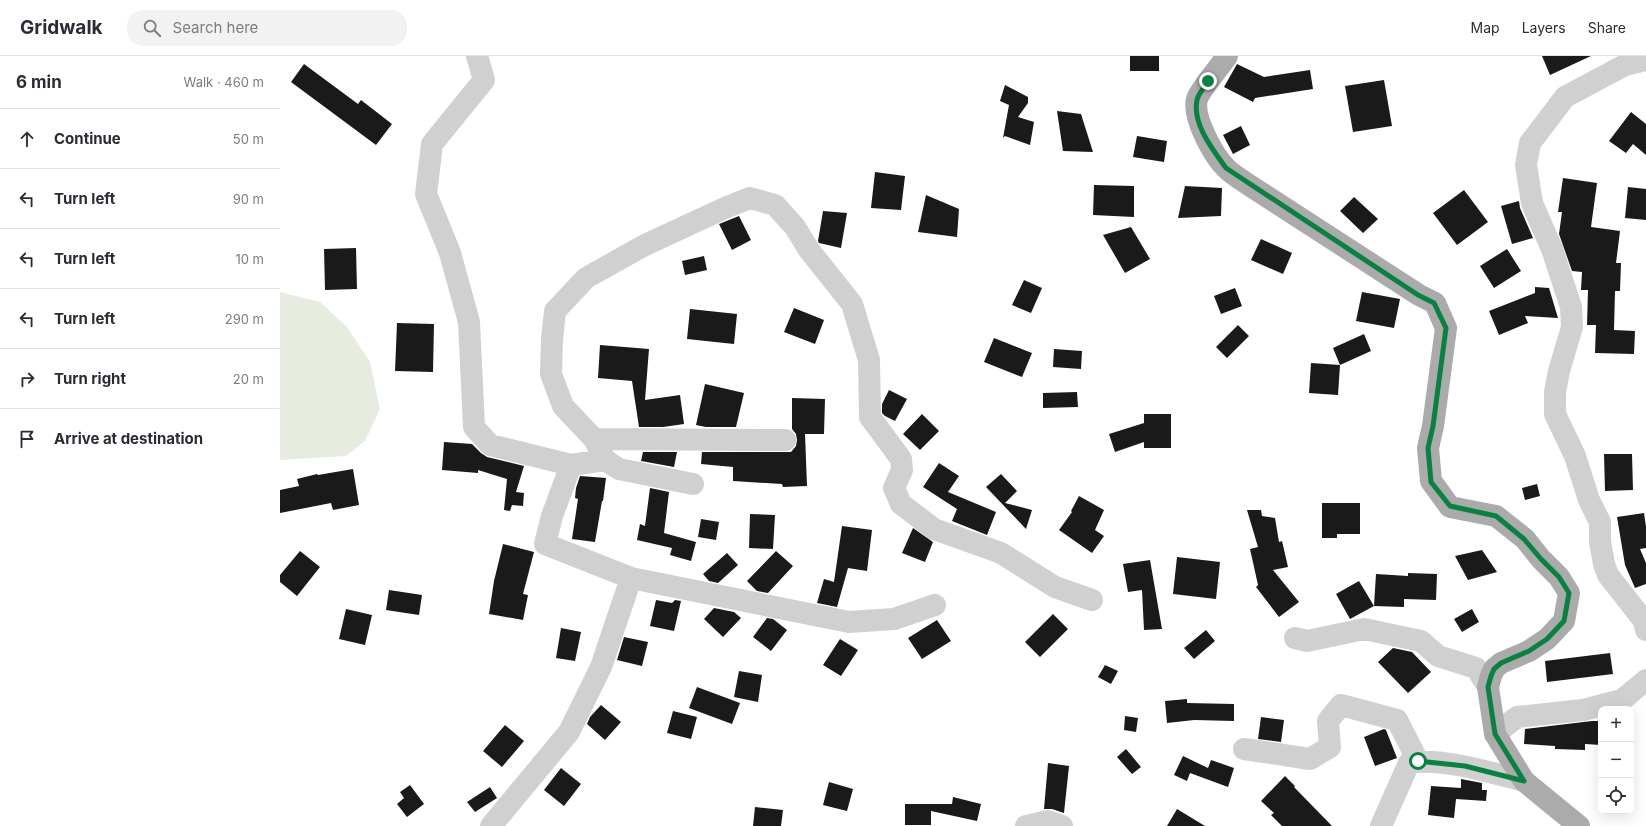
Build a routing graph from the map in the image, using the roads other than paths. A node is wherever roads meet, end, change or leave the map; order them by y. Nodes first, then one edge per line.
1 (477, 56) edge
2 (1227, 56) edge
3 (1646, 60) edge
4 (594, 439) junction
5 (785, 440) dead end
6 (605, 460) junction
7 (571, 465) junction
8 (694, 484) dead end
9 (631, 578) junction
10 (1092, 600) dead end
11 (935, 605) dead end
12 (1646, 630) edge
13 (1295, 638) dead end
14 (1646, 680) edge
15 (1488, 687) junction
16 (1495, 734) junction
17 (1244, 749) dead end
18 (1418, 761) junction
19 (1524, 781) junction
20 (491, 826) edge
21 (1026, 826) edge
22 (1062, 826) edge
23 (1381, 826) edge
24 (1578, 826) edge

1 - 7 street
2 - 15 main road
3 - 12 street
4 - 5 street
4 - 6 street
4 - 10 street
6 - 7 street
6 - 8 street
7 - 9 street
9 - 11 street
9 - 20 street
13 - 15 street
14 - 16 street
15 - 16 main road
16 - 19 main road
17 - 18 street
18 - 19 street
18 - 23 street
19 - 24 main road
21 - 22 street

